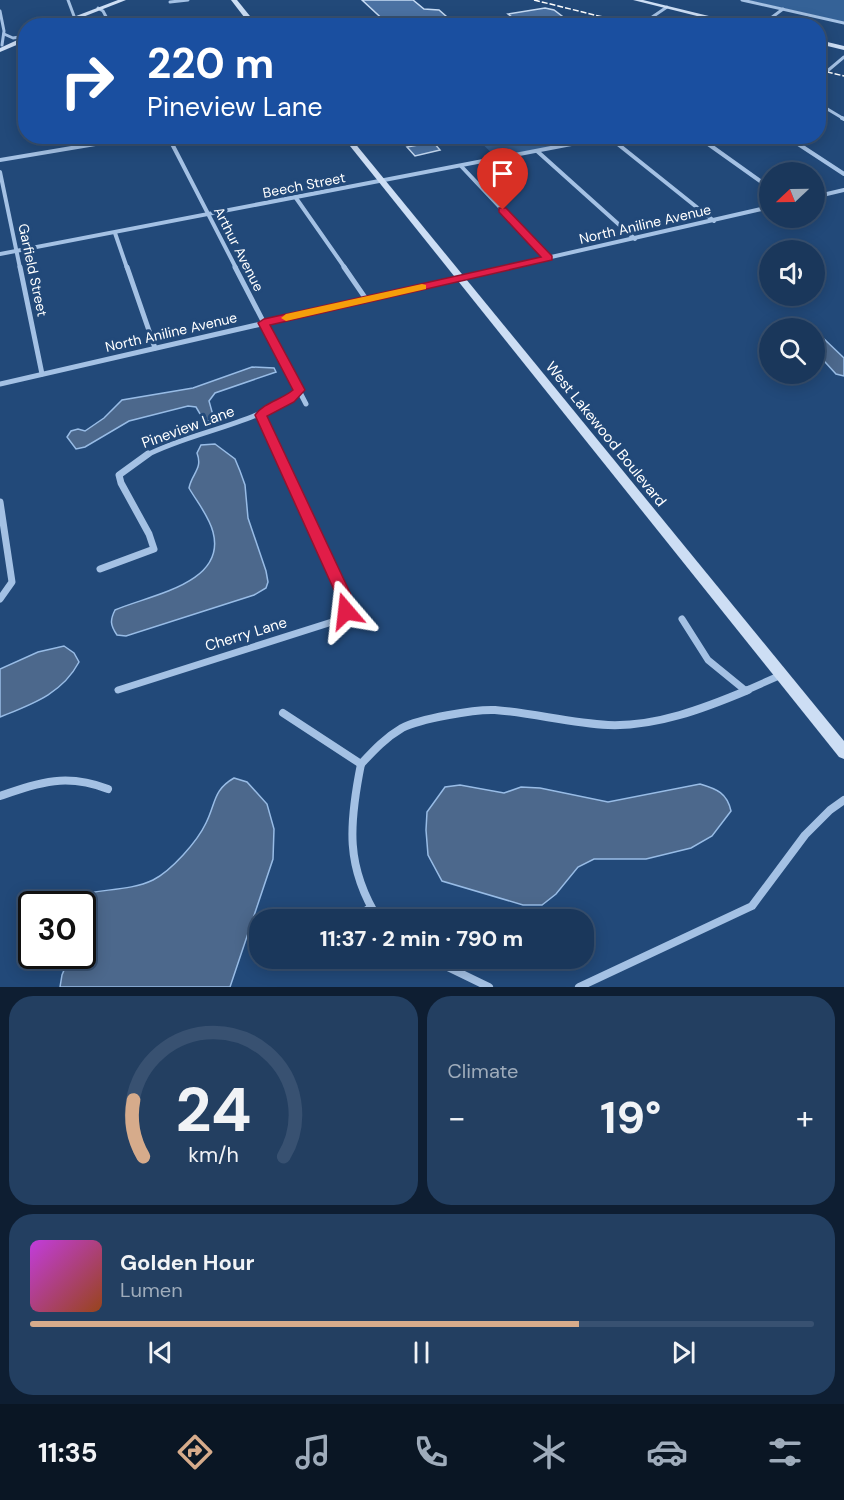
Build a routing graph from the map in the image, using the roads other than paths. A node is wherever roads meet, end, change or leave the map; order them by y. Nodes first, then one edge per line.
1 (68, 0) edge
2 (123, 0) edge
3 (188, 0) edge
4 (234, 0) edge
5 (636, 0) edge
6 (742, 0) edge
7 (170, 2) dead end
8 (667, 7) junction
9 (98, 8) junction
10 (783, 9) junction
11 (0, 11) edge
12 (74, 16) junction
13 (70, 18) edge
14 (107, 18) edge
15 (249, 18) edge
16 (651, 18) edge
17 (713, 18) edge
18 (771, 18) edge
19 (822, 18) edge
20 (826, 19) edge
21 (844, 23) edge
22 (4, 34) junction
23 (18, 38) edge
24 (18, 41) edge
25 (826, 44) edge
26 (1, 47) edge
27 (844, 48) edge
28 (844, 57) edge
29 (826, 72) edge
30 (826, 108) edge
31 (844, 119) edge
32 (95, 144) edge
33 (172, 144) edge
34 (351, 144) edge
35 (574, 144) edge
36 (619, 144) edge
37 (709, 144) edge
38 (798, 144) edge
39 (537, 151) junction
40 (0, 160) edge
41 (461, 166) junction
42 (0, 172) edge
43 (844, 174) edge
44 (759, 180) edge
45 (380, 181) junction
46 (844, 190) edge
47 (825, 194) edge
48 (296, 198) junction
49 (759, 210) edge
50 (208, 214) junction
51 (714, 221) junction
52 (115, 233) junction
53 (635, 239) junction
54 (16, 251) junction
55 (0, 254) edge
56 (548, 258) junction
57 (461, 278) junction
58 (366, 299) junction
59 (264, 323) junction
60 (156, 348) junction
61 (42, 374) junction
62 (0, 384) edge
63 (299, 390) junction
64 (306, 404) dead end
65 (261, 415) junction
66 (0, 502) edge
67 (100, 569) dead end
68 (0, 599) edge
69 (682, 619) dead end
70 (782, 675) junction
71 (118, 690) dead end
72 (746, 691) junction
73 (283, 713) dead end
74 (844, 752) edge
75 (361, 764) junction
76 (108, 789) dead end
77 (0, 796) edge
78 (844, 800) edge
79 (371, 907) joint
80 (368, 909) edge
81 (452, 969) edge
82 (489, 987) edge
83 (579, 987) edge

1 - 12 street
2 - 9 street
3 - 7 street
4 - 15 street
5 - 8 street
6 - 10 street
8 - 16 street
8 - 17 street
9 - 12 street
9 - 14 street
10 - 18 street
10 - 19 street
11 - 22 street
12 - 13 street
20 - 21 street
22 - 23 street
22 - 26 street
24 - 26 street
25 - 27 street
28 - 29 street
30 - 31 street
32 - 40 street
33 - 50 street, Arthur Avenue
34 - 45 street, West Lakewood Boulevard
35 - 39 street, Beech Street
36 - 51 street
37 - 44 street
38 - 43 street
39 - 41 street, Beech Street
39 - 53 street
41 - 45 street, Beech Street
41 - 56 street
42 - 54 street, Garfield Street
45 - 48 street, Beech Street
45 - 57 street, West Lakewood Boulevard
46 - 47 street
48 - 50 street, Beech Street
48 - 58 street
49 - 51 street, North Aniline Avenue
50 - 52 street, Beech Street
50 - 59 street, Arthur Avenue
51 - 53 street, North Aniline Avenue
52 - 54 street, Beech Street
52 - 60 street
53 - 56 street, North Aniline Avenue
54 - 55 street, Beech Street
54 - 61 street, Garfield Street
56 - 57 street, North Aniline Avenue
57 - 58 street, North Aniline Avenue
57 - 70 street, West Lakewood Boulevard
58 - 59 street, North Aniline Avenue
59 - 60 street, North Aniline Avenue
59 - 63 street, Arthur Avenue
60 - 61 street, North Aniline Avenue
61 - 62 street, North Aniline Avenue
63 - 64 street, Arthur Avenue
63 - 65 street, Pineview Lane
65 - 67 street, Pineview Lane
65 - 71 street, Cherry Lane
66 - 68 street
69 - 72 street
70 - 72 street
70 - 74 street, West Lakewood Boulevard
72 - 75 street
73 - 75 street
75 - 79 street
76 - 77 street
78 - 83 street
79 - 80 street
81 - 82 street

